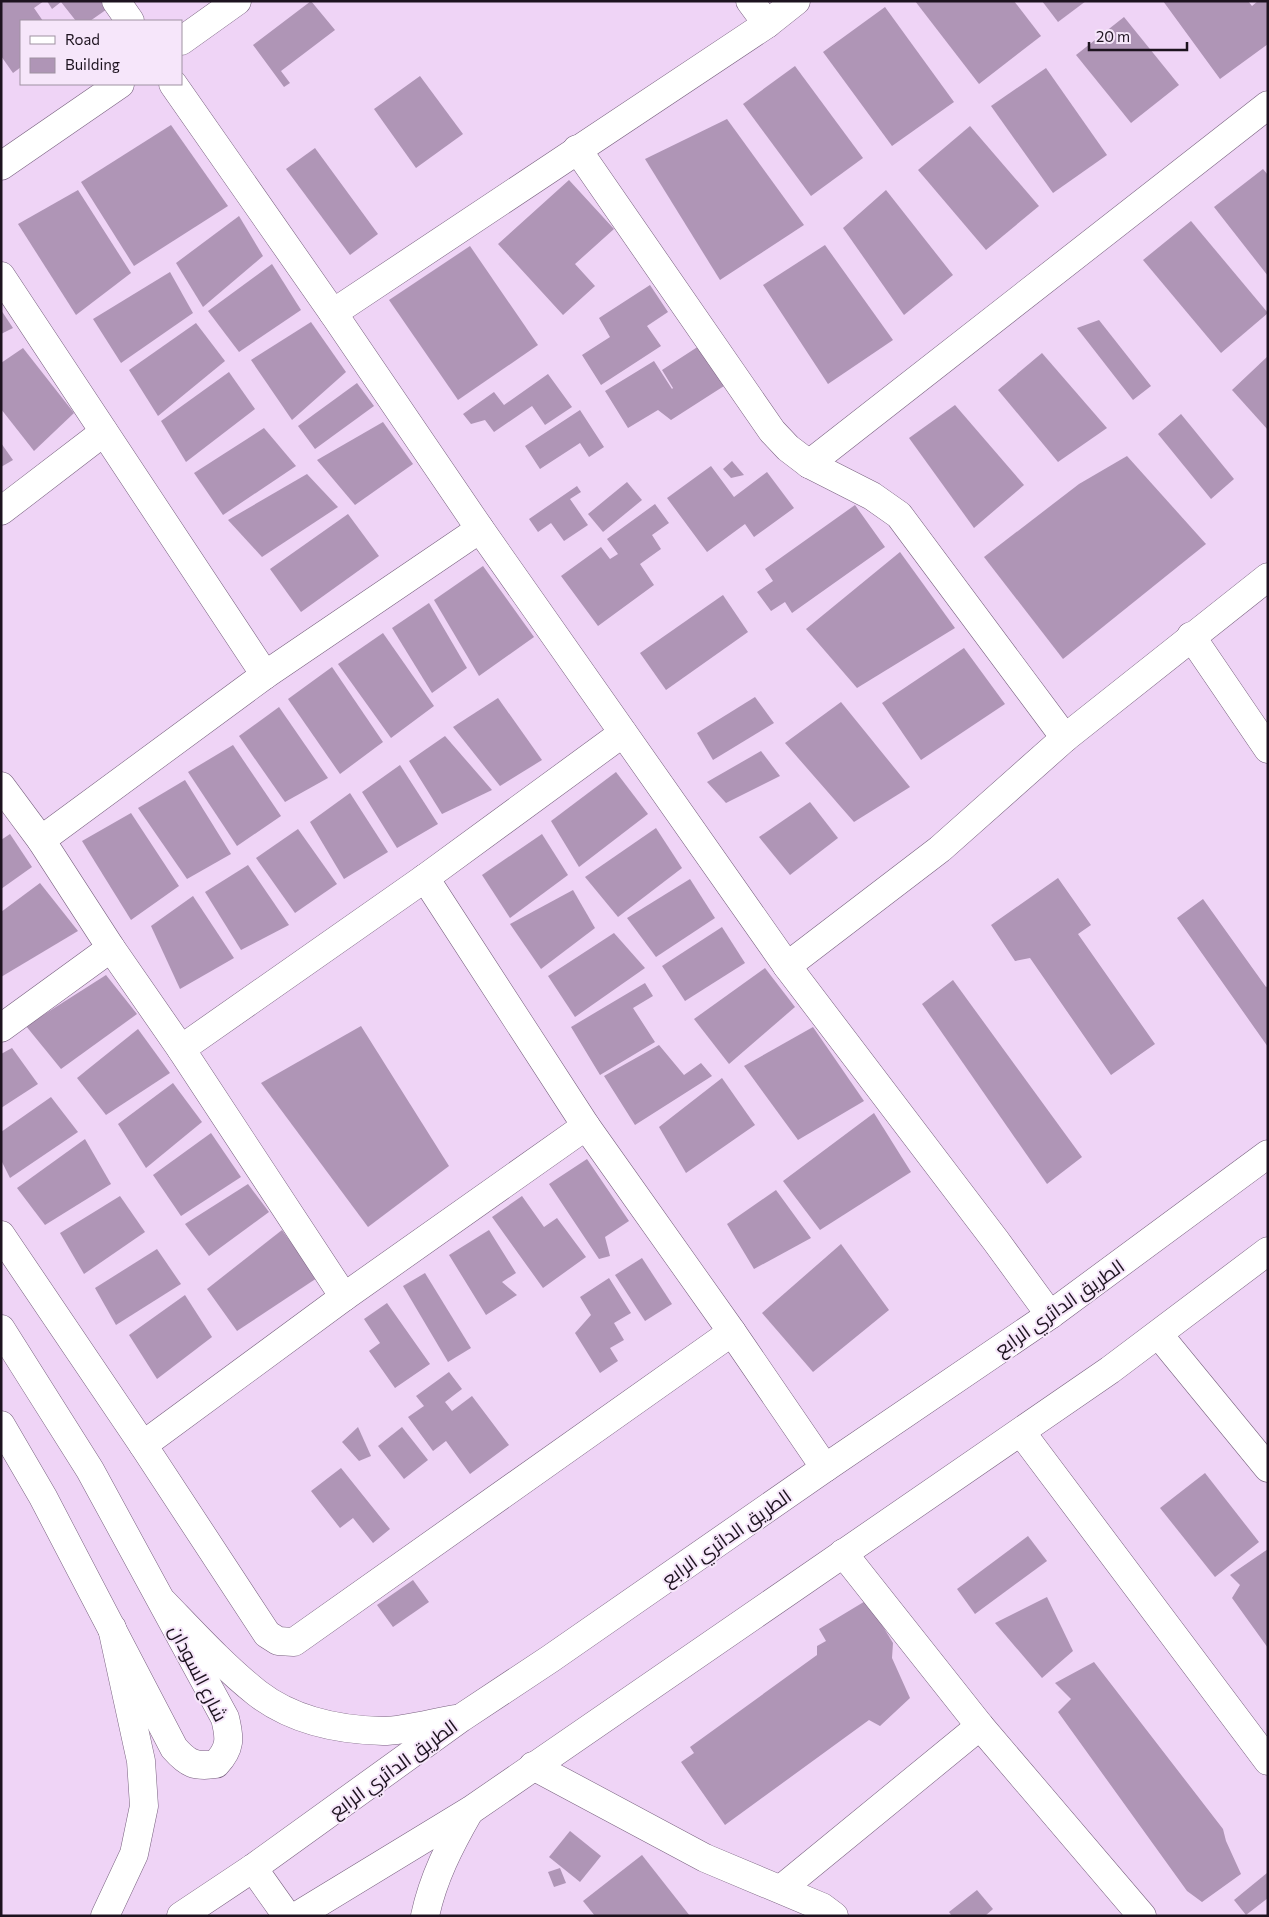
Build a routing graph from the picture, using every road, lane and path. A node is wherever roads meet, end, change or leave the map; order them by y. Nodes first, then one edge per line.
1 (116, 1) edge
2 (237, 1) edge
3 (750, 1) edge
4 (796, 1) edge
5 (129, 20) edge
6 (768, 24) junction
7 (182, 40) edge
8 (119, 85) edge
9 (174, 85) edge
10 (1268, 106) edge
11 (577, 150) junction
12 (1, 166) edge
13 (1, 276) edge
14 (333, 313) junction
15 (104, 432) junction
16 (809, 464) junction
17 (1, 511) edge
18 (480, 529) junction
19 (1268, 577) edge
20 (1191, 636) junction
21 (264, 675) junction
22 (623, 733) junction
23 (1065, 738) junction
24 (1268, 749) edge
25 (1, 786) edge
26 (41, 840) junction
27 (425, 878) junction
28 (111, 948) junction
29 (787, 966) junction
30 (1, 1028) edge
31 (182, 1049) junction
32 (586, 1126) junction
33 (1268, 1154) edge
34 (1, 1235) edge
35 (1268, 1251) edge
36 (344, 1296) junction
37 (1050, 1315) junction
38 (1, 1328) edge
39 (732, 1332) junction
40 (1159, 1335) junction
41 (1, 1425) edge
42 (1021, 1432) junction
43 (143, 1445) junction
44 (825, 1468) junction
45 (1268, 1468) edge
46 (843, 1553) junction
47 (163, 1602) junction
48 (112, 1628) junction
49 (461, 1718) junction
50 (980, 1726) junction
51 (1268, 1761) edge
52 (533, 1766) junction
53 (471, 1810) junction
54 (253, 1868) junction
55 (781, 1889) junction
56 (105, 1916) edge
57 (180, 1916) edge
58 (287, 1916) edge
59 (297, 1916) edge
60 (425, 1916) edge
61 (834, 1916) edge
62 (1142, 1916) edge

1 - 5 street
2 - 7 street
3 - 6 street
4 - 6 street
6 - 11 street
8 - 12 street
9 - 14 street
10 - 16 street
11 - 14 street
11 - 16 street
13 - 15 street
14 - 18 street
15 - 17 street
15 - 21 street
16 - 23 street
18 - 21 street
18 - 22 street
19 - 20 street
20 - 23 street
20 - 24 street
21 - 26 street
22 - 27 street
22 - 29 street
23 - 29 street
25 - 26 street
26 - 28 street
27 - 31 street
27 - 32 street
28 - 30 street
28 - 31 street
29 - 37 street
31 - 36 street
32 - 36 street
32 - 39 street
33 - 37 street, الطريق الدائري الرابع
34 - 43 street
35 - 40 street
36 - 43 street
37 - 44 street, الطريق الدائري الرابع
38 - 47 street, شارع السودان
39 - 43 street
39 - 44 street
40 - 42 street
40 - 45 street
41 - 48 street, شارع السودان
42 - 46 street
42 - 51 street
44 - 49 street, الطريق الدائري الرابع
46 - 50 street
46 - 52 street
47 - 48 street, شارع السودان
47 - 49 street
48 - 56 street
49 - 54 street, الطريق الدائري الرابع
50 - 55 street
50 - 62 street
52 - 53 street
52 - 55 street
53 - 59 street
53 - 60 street
54 - 57 street, الطريق الدائري الرابع
54 - 58 street
55 - 61 street

